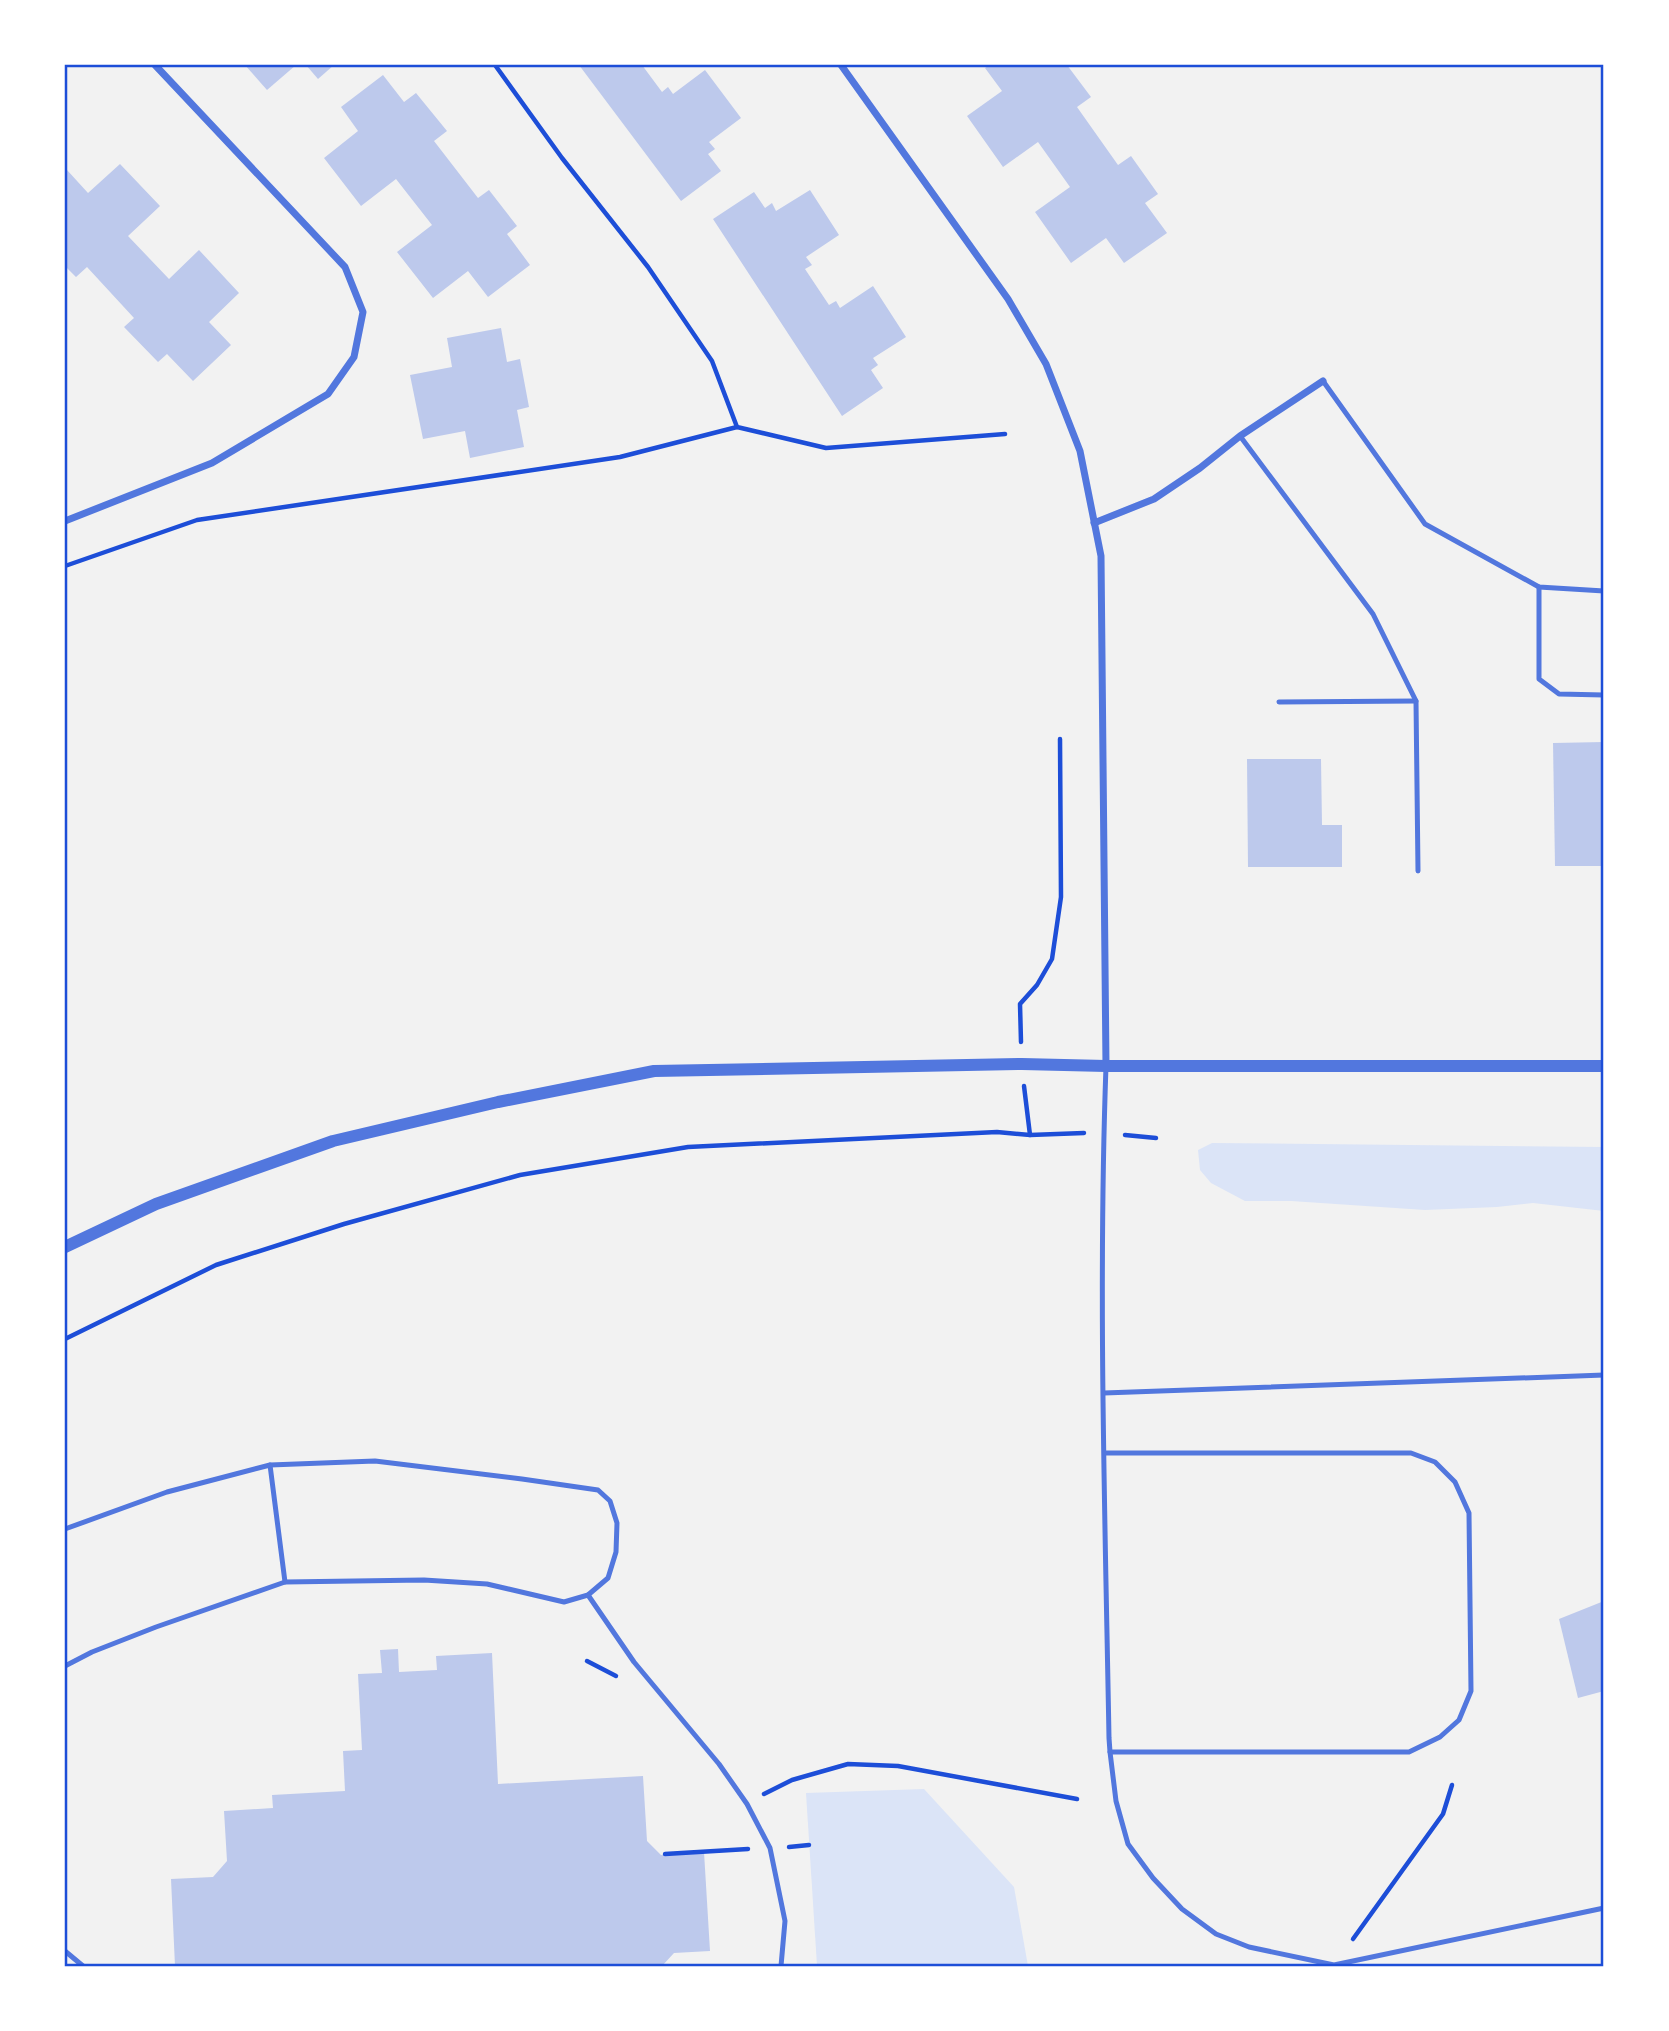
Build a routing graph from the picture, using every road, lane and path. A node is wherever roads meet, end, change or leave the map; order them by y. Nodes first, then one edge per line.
1 (155, 65) edge
2 (495, 65) edge
3 (841, 65) edge
4 (1323, 381) joint
5 (737, 427) junction
6 (1005, 434) dead end
7 (1240, 436) junction
8 (65, 521) edge
9 (1094, 523) junction
10 (65, 566) edge
11 (1539, 587) junction
12 (1604, 591) edge
13 (1604, 695) edge
14 (1416, 701) junction
15 (1279, 702) dead end
16 (1060, 739) dead end
17 (1418, 871) dead end
18 (1020, 1003) dead end
19 (1106, 1066) junction
20 (1604, 1066) edge
21 (1030, 1135) dead end
22 (65, 1247) edge
23 (65, 1339) edge
24 (1604, 1375) edge
25 (1104, 1393) junction
26 (1104, 1453) junction
27 (270, 1465) junction
28 (65, 1529) edge
29 (285, 1582) junction
30 (589, 1595) junction
31 (587, 1661) dead end
32 (65, 1666) edge
33 (621, 1678) dead end
34 (1110, 1752) junction
35 (1452, 1785) dead end
36 (1077, 1799) dead end
37 (747, 1804) junction
38 (809, 1845) dead end
39 (771, 1848) junction
40 (666, 1854) dead end
41 (1604, 1908) edge
42 (65, 1951) edge
43 (1334, 1965) edge
44 (83, 1966) edge
45 (781, 1966) edge

1 - 8 street
2 - 5 path
3 - 9 street
4 - 7 street
4 - 11 lane
5 - 6 path
5 - 10 path
7 - 9 street
7 - 14 lane
9 - 19 street
11 - 12 lane
11 - 13 lane
14 - 15 lane
14 - 17 lane
16 - 18 path
19 - 20 street
19 - 22 street
19 - 25 lane
21 - 23 path
24 - 25 lane
25 - 26 lane
26 - 34 lane
26 - 34 lane
27 - 28 lane
27 - 29 lane
27 - 30 lane
29 - 30 lane
29 - 32 lane
30 - 37 lane
31 - 33 path
34 - 43 lane
35 - 43 path
36 - 37 path
37 - 39 lane
38 - 39 path
39 - 40 path
39 - 45 lane
41 - 43 lane
42 - 44 lane

